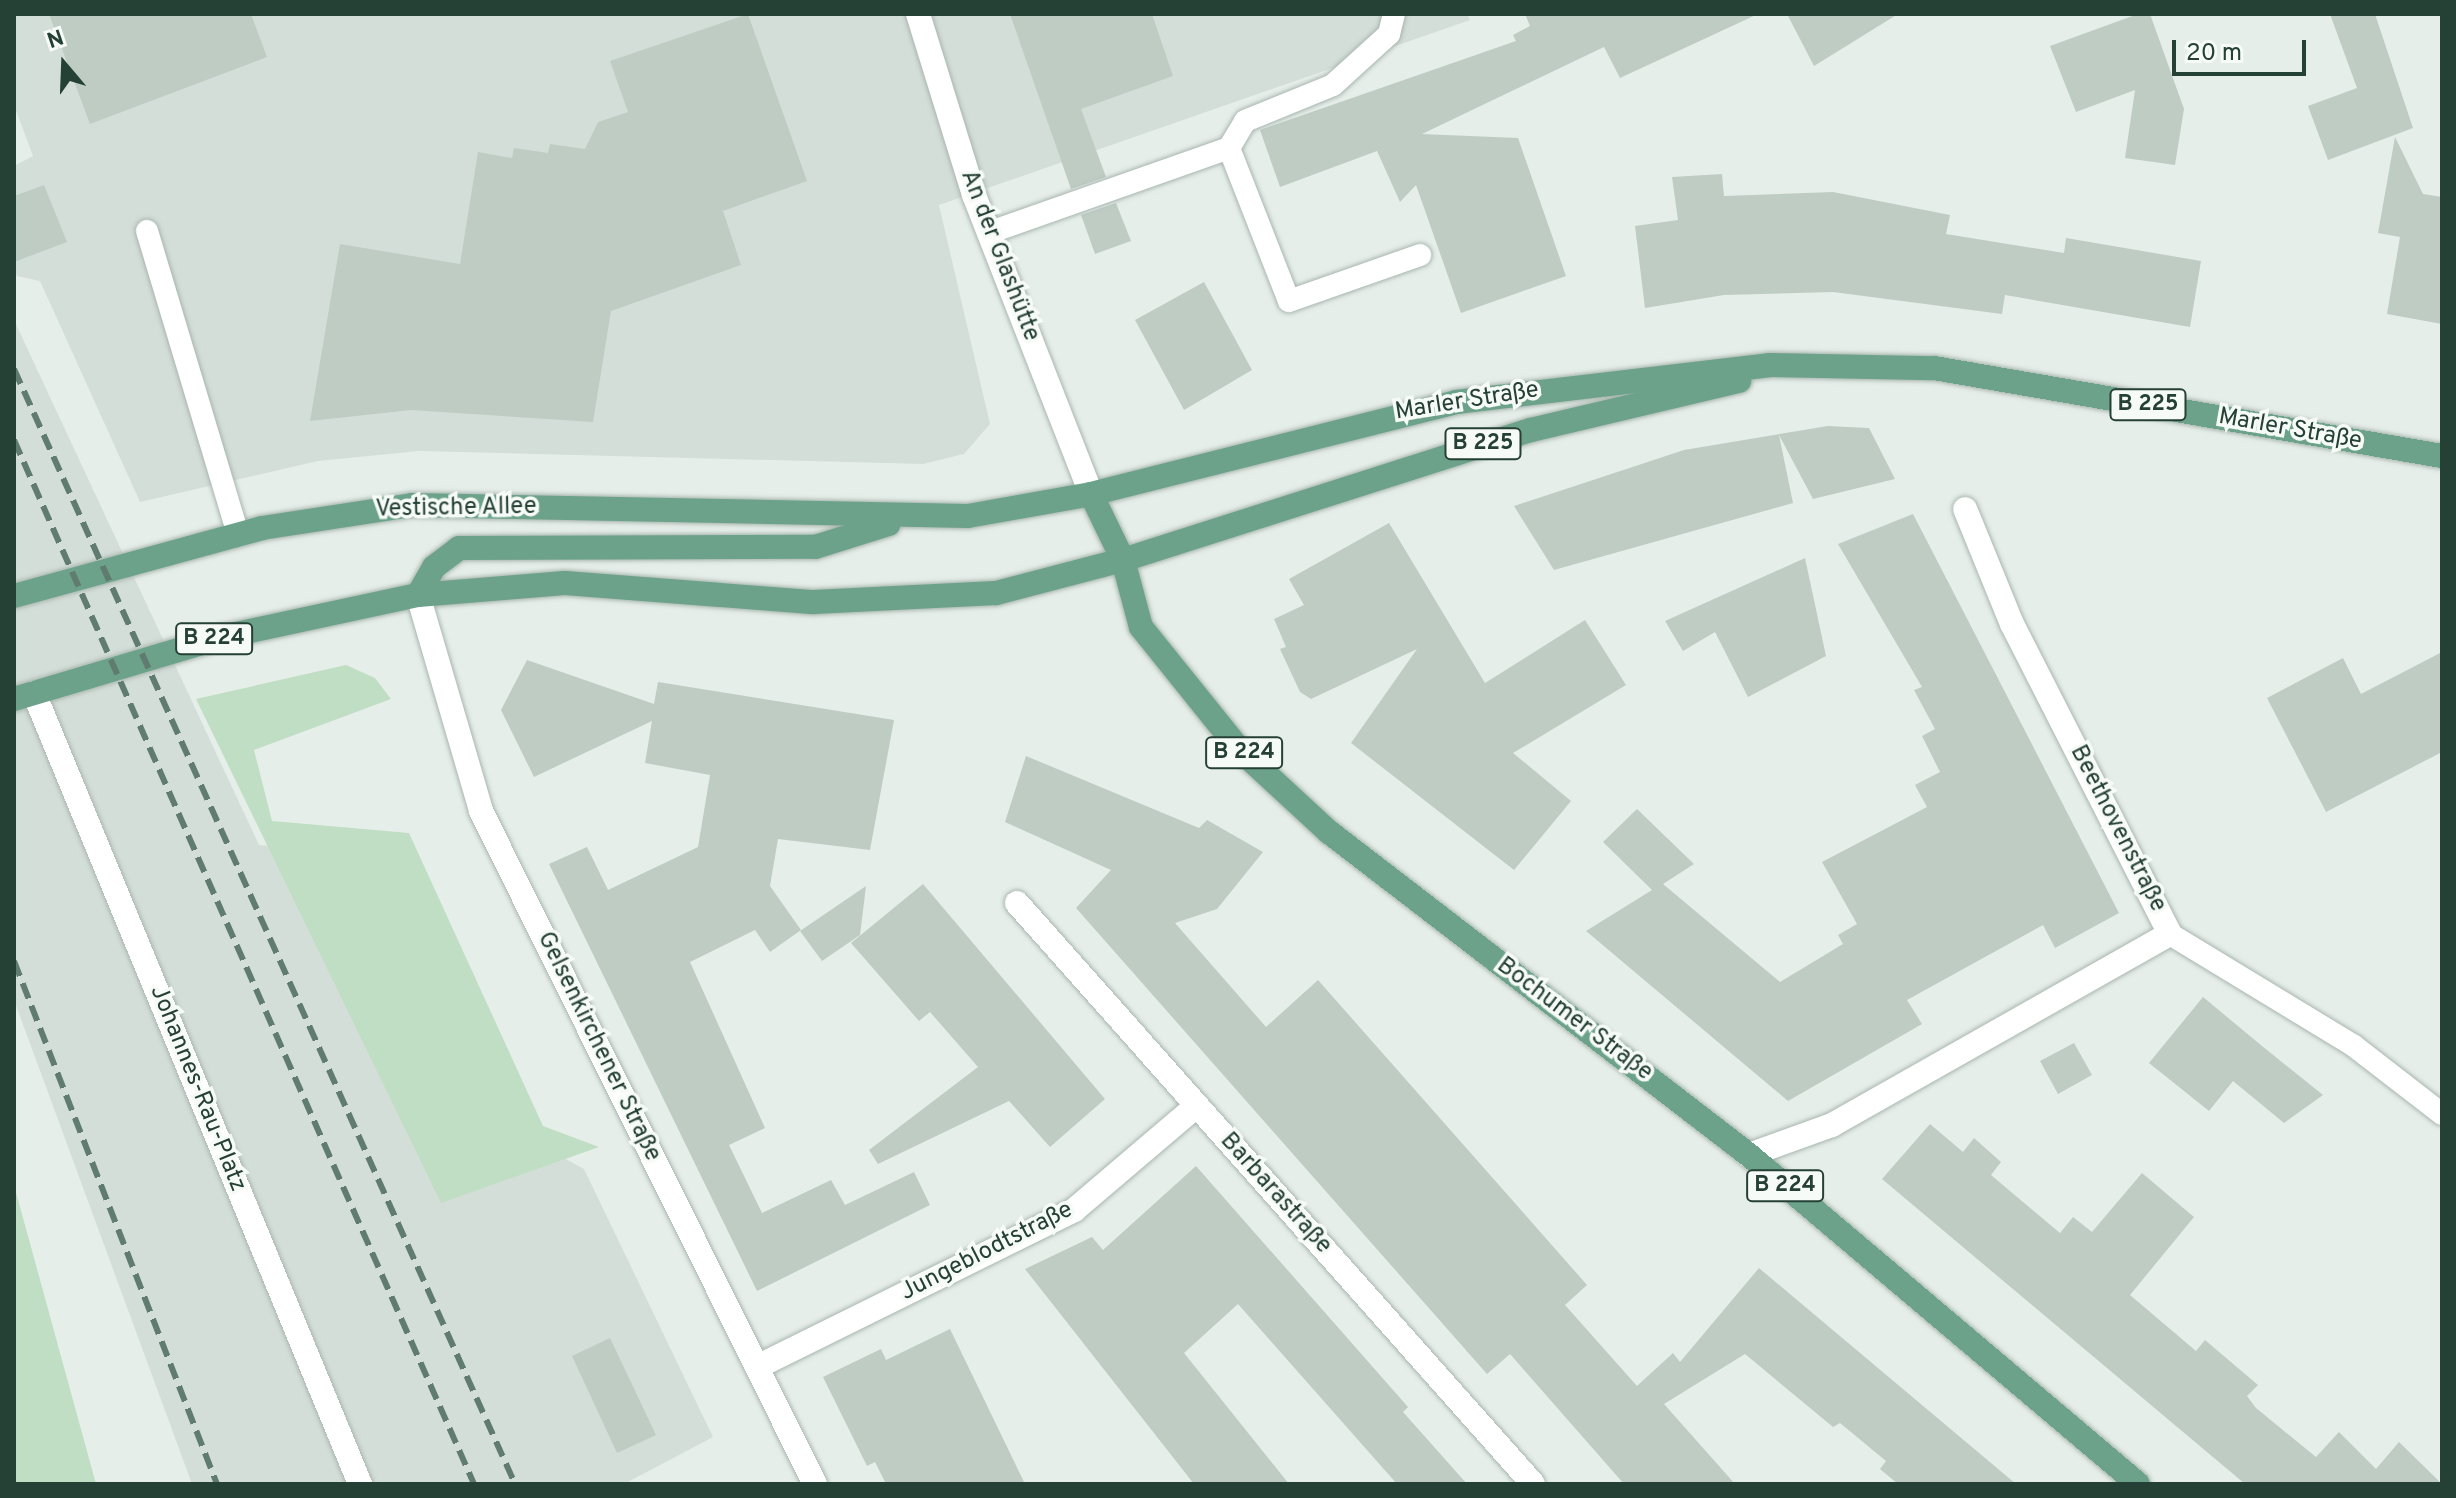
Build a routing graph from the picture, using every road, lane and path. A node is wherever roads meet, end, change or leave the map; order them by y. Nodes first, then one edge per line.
1 (918, 14) edge
2 (1394, 14) edge
3 (1229, 148) junction
4 (147, 231) dead end
5 (988, 233) junction
6 (1420, 255) dead end
7 (1853, 363) junction
8 (2442, 456) edge
9 (1091, 494) junction
10 (1965, 509) dead end
11 (908, 518) junction
12 (238, 534) junction
13 (1123, 560) junction
14 (418, 595) junction
15 (14, 596) edge
16 (24, 696) edge
17 (1017, 903) dead end
18 (2170, 934) junction
19 (1196, 1106) junction
20 (2442, 1114) edge
21 (1749, 1155) junction
22 (757, 1367) junction
23 (360, 1484) edge
24 (815, 1484) edge
25 (1533, 1484) edge
26 (2138, 1484) edge

1 - 5 street, An der Glashütte
2 - 3 lane
3 - 5 lane
3 - 6 lane
4 - 12 lane
5 - 9 street, An der Glashütte
7 - 8 main road, Marler Straße / B 225
7 - 9 main road, Marler Straße / B 225
7 - 13 main road, Marler Straße / B 225
9 - 11 main road, Vestische Allee
9 - 13 main road, Bochumer Straße / B 224
10 - 18 street, Beethovenstraße
11 - 12 main road, Vestische Allee
11 - 14 main road, Vestische Allee
12 - 15 main road, Vestische Allee
13 - 14 main road, B 224
13 - 21 main road, Bochumer Straße / B 224
14 - 16 main road, B 224
14 - 22 street, Gelsenkirchener Straße
16 - 23 street, Johannes-Rau-Platz
17 - 19 street, Barbarastraße
18 - 20 lane
18 - 21 street, Beethovenstraße
19 - 22 street, Jungeblodtstraße
19 - 25 street, Barbarastraße
21 - 26 main road, Bochumer Straße / B 224
22 - 24 street, Gelsenkirchener Straße

